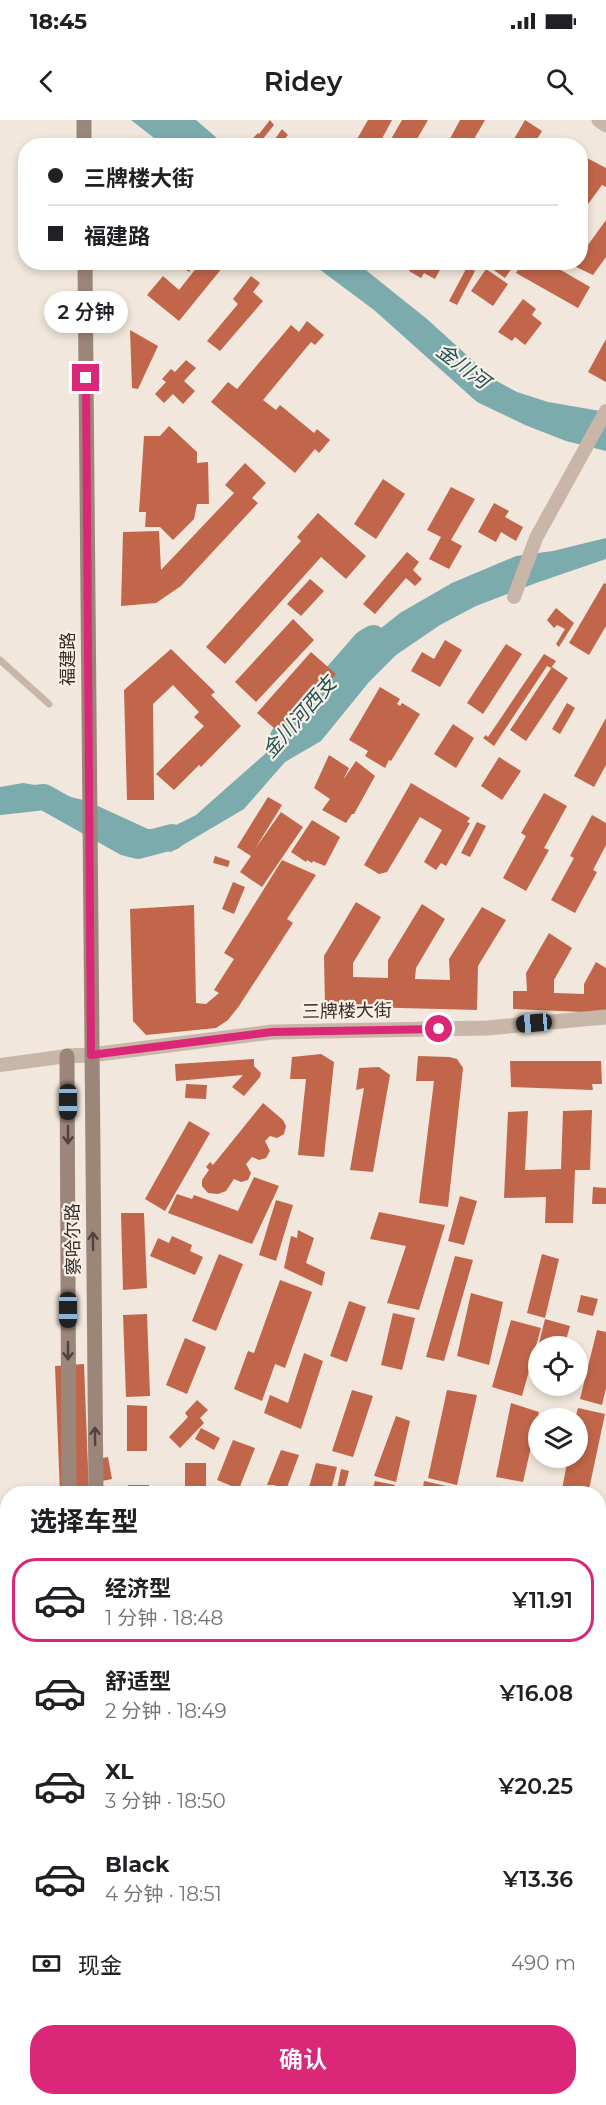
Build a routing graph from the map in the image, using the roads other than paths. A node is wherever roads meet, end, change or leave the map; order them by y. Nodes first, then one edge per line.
1 (84, 120) edge
2 (599, 120) edge
3 (606, 125) edge
4 (84, 138) edge
5 (85, 270) edge
6 (606, 411) edge
7 (514, 597) dead end
8 (0, 660) edge
9 (49, 704) dead end
10 (606, 1017) edge
11 (91, 1055) junction
12 (67, 1056) junction
13 (0, 1065) edge
14 (69, 1486) edge
15 (96, 1486) edge

1 - 4 main road
2 - 3 street
5 - 11 main road, 福建路
6 - 7 street
8 - 9 lane
10 - 11 street, 三牌楼大街
11 - 12 street, 三牌楼大街
15 -> 11 main road, 察哈尔路
12 - 13 street
12 -> 14 main road, 察哈尔路

